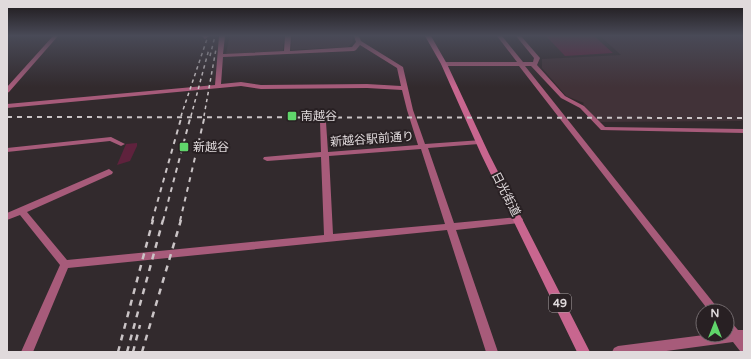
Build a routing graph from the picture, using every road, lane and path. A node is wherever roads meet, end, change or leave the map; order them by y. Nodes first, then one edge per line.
1 (41, 53) edge
2 (220, 53) edge
3 (274, 53) edge
4 (378, 53) edge
5 (438, 53) edge
6 (512, 53) edge
7 (532, 53) edge
8 (220, 56) junction
9 (444, 64) junction
10 (520, 64) junction
11 (533, 64) junction
12 (218, 86) junction
13 (405, 88) junction
14 (7, 91) edge
15 (7, 106) edge
16 (323, 122) dead end
17 (744, 131) edge
18 (479, 142) junction
19 (121, 144) dead end
20 (423, 146) junction
21 (7, 150) edge
22 (324, 154) junction
23 (267, 159) dead end
24 (109, 172) dead end
25 (22, 210) junction
26 (7, 217) edge
27 (519, 220) junction
28 (450, 227) junction
29 (328, 239) junction
30 (65, 264) junction
31 (709, 303) edge
32 (740, 336) edge
33 (744, 347) edge
34 (27, 352) edge
35 (492, 352) edge
36 (584, 352) edge
37 (618, 352) edge

1 - 14 street
2 - 8 street
3 - 8 street
4 - 13 street
5 - 9 main road, 日光街道 / 49
6 - 10 street
7 - 11 street
8 - 12 street
9 - 10 street
9 - 18 main road, 日光街道 / 49
10 - 11 street
10 - 31 street
11 - 17 street
12 - 13 street
12 - 15 street
13 - 20 street
16 - 22 street
18 - 20 street, 新越谷駅前通り
18 - 27 main road, 日光街道 / 49
19 - 21 street
20 - 22 street, 新越谷駅前通り
20 - 28 street
22 - 23 street, 新越谷駅前通り
22 - 29 street
24 - 25 street
25 - 26 street
25 - 30 street
27 - 28 street
27 - 36 main road, 日光街道 / 49
28 - 29 street
28 - 35 street
29 - 30 street
30 - 34 street
32 - 33 street
32 - 37 street

